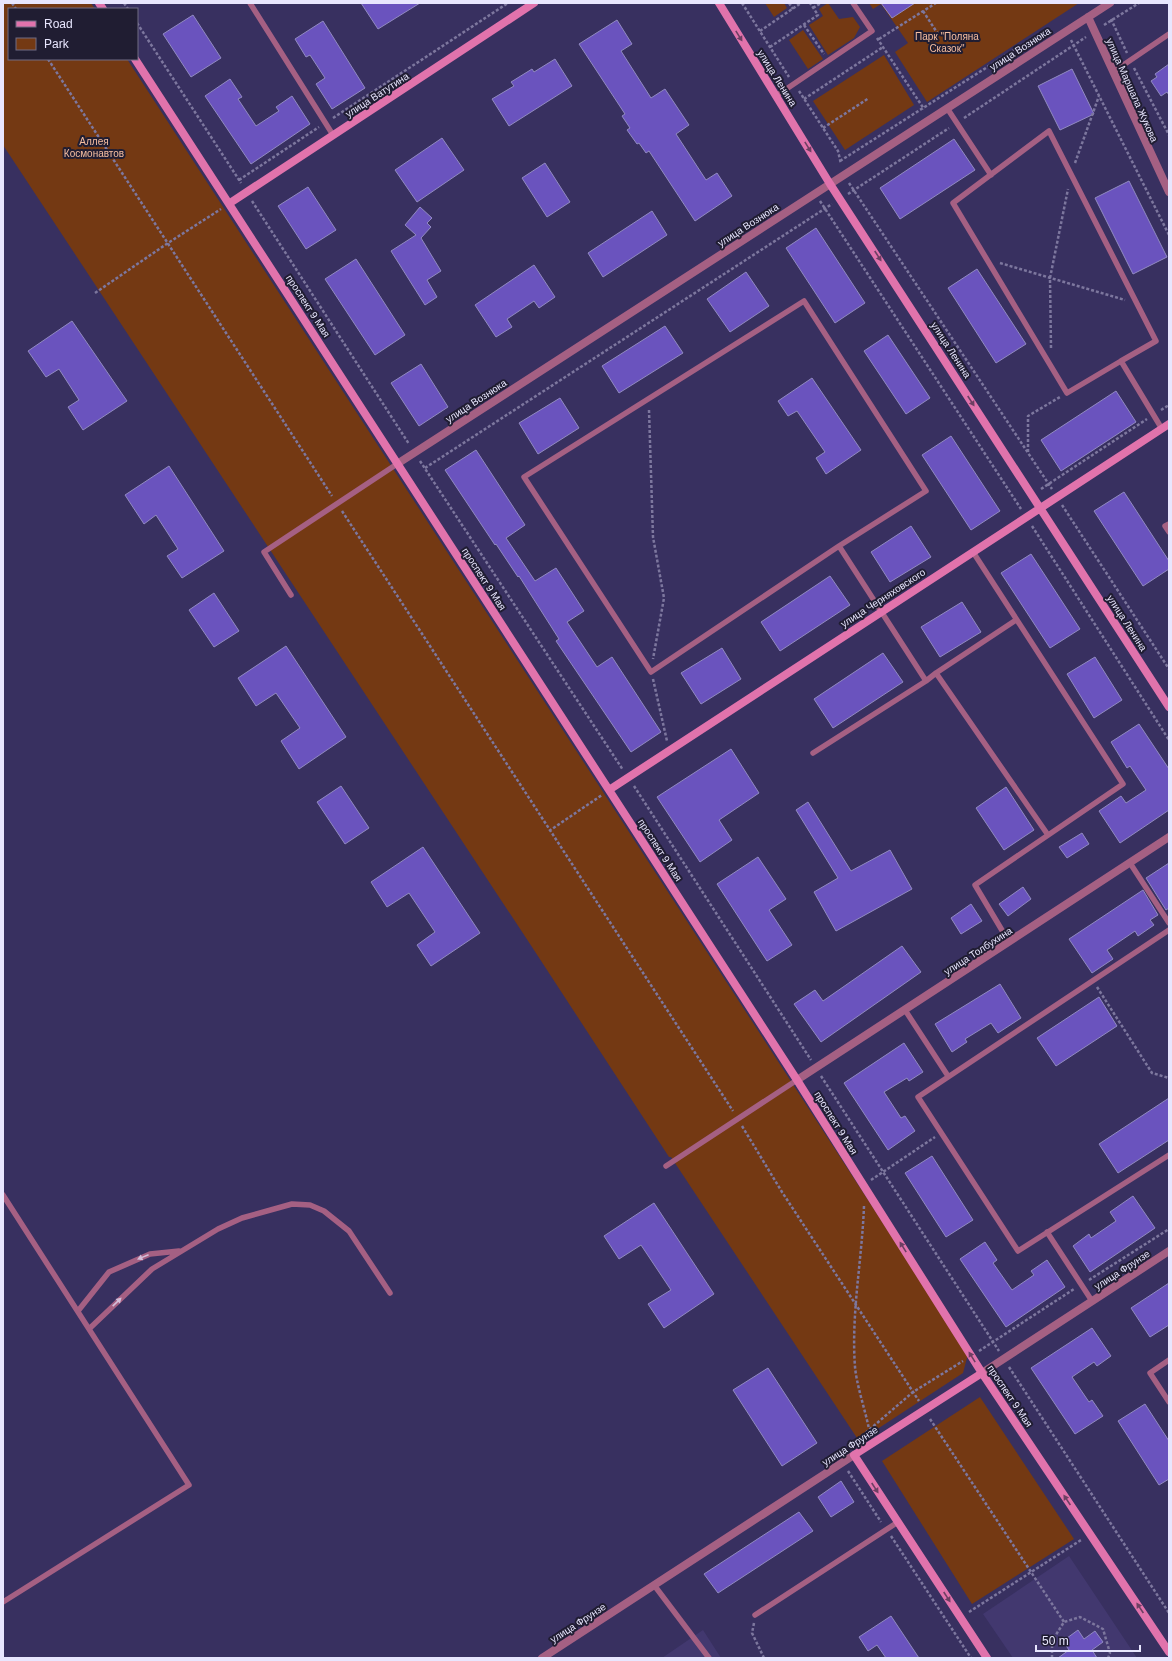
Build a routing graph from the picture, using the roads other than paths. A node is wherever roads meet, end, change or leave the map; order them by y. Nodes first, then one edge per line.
1 (250, 3) edge
2 (534, 3) edge
3 (719, 3) edge
4 (853, 3) edge
5 (1108, 4) edge
6 (1088, 17) junction
7 (1169, 34) edge
8 (137, 60) edge
9 (1113, 72) junction
10 (776, 96) junction
11 (947, 108) junction
12 (333, 135) junction
13 (990, 175) junction
14 (830, 184) junction
15 (1169, 190) edge
16 (230, 203) junction
17 (1121, 361) junction
18 (1166, 427) edge
19 (397, 464) junction
20 (1040, 507) junction
21 (1169, 524) edge
22 (1169, 532) edge
23 (839, 546) junction
24 (973, 552) junction
25 (291, 595) dead end
26 (882, 611) junction
27 (1016, 620) junction
28 (936, 673) junction
29 (926, 681) junction
30 (1169, 707) edge
31 (813, 753) dead end
32 (609, 790) junction
33 (1048, 835) junction
34 (1169, 838) edge
35 (1130, 863) junction
36 (1169, 923) edge
37 (1169, 930) edge
38 (1010, 942) junction
39 (905, 1010) junction
40 (948, 1076) junction
41 (797, 1080) junction
42 (1169, 1155) edge
43 (666, 1166) dead end
44 (3, 1195) edge
45 (1048, 1232) junction
46 (182, 1251) junction
47 (1169, 1251) edge
48 (390, 1293) dead end
49 (1092, 1301) junction
50 (78, 1312) junction
51 (89, 1329) junction
52 (1169, 1360) edge
53 (982, 1373) junction
54 (1169, 1402) edge
55 (854, 1455) junction
56 (898, 1522) junction
57 (654, 1585) junction
58 (3, 1602) edge
59 (755, 1615) road end
60 (1169, 1652) edge
61 (542, 1658) edge
62 (709, 1658) edge
63 (987, 1658) edge

1 - 12 lane
2 - 12 street, улица Ватутина
3 -> 10 street, улица Ленина
4 - 10 lane
5 - 6 street, улица Вознюка
6 - 9 street, улица Маршала Жукова
6 - 11 street, улица Вознюка
7 - 9 lane
8 - 16 street, проспект 9 Мая
9 - 15 street, улица Маршала Жукова
10 -> 14 street, улица Ленина
11 - 13 lane
11 - 14 street, улица Вознюка
12 - 16 street, улица Ватутина
13 - 17 lane
13 - 17 lane
14 - 19 street, улица Вознюка
14 -> 20 street, улица Ленина
16 - 19 street, проспект 9 Мая
17 - 18 lane
18 - 20 street, улица Черняховского
19 - 25 lane
19 - 32 street, проспект 9 Мая
20 - 24 street, улица Черняховского
20 - 30 street, улица Ленина
21 - 22 lane
23 - 23 lane
23 - 26 lane
24 - 26 street, улица Черняховского
24 - 27 lane
26 - 29 lane
26 - 32 street, улица Черняховского
27 - 28 lane
27 - 33 lane
28 - 29 lane
28 - 33 lane
29 - 31 lane
32 - 41 street, проспект 9 Мая
33 - 38 lane
34 - 35 street, улица Толбухина
35 - 36 lane
35 - 38 street, улица Толбухина
37 - 40 lane
38 - 39 street, улица Толбухина
39 - 40 lane
39 - 41 street, улица Толбухина
40 - 45 lane
41 - 43 lane
53 -> 41 street, проспект 9 Мая
42 - 45 lane
44 - 50 lane
45 - 49 lane
46 - 48 lane
46 -> 50 lane
51 -> 46 lane
47 - 49 street, улица Фрунзе
49 - 53 street, улица Фрунзе
50 - 51 lane
51 - 58 lane
52 - 54 lane
53 - 55 street, улица Фрунзе
60 -> 53 street, проспект 9 Мая
55 -> 56 street
55 - 57 street, улица Фрунзе
56 - 59 lane
56 -> 63 street
57 - 61 street, улица Фрунзе
57 - 62 lane

